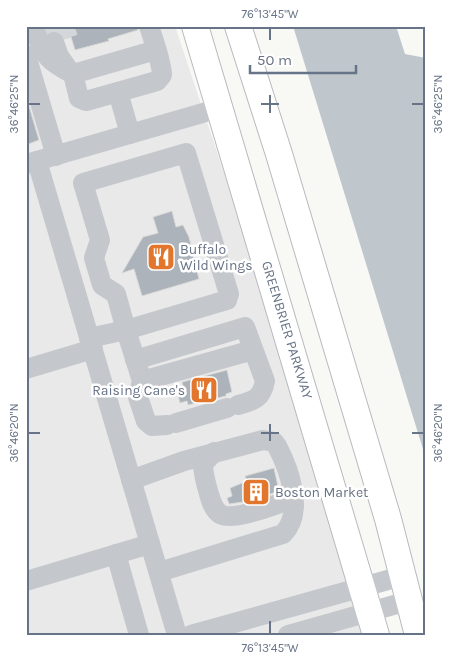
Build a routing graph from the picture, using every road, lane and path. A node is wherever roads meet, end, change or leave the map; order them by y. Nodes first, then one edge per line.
1 (149, 26) edge
2 (195, 26) edge
3 (238, 26) edge
4 (35, 31) tunnel mouth
5 (61, 40) tunnel mouth
6 (156, 50) junction
7 (26, 55) edge
8 (73, 74) junction
9 (118, 92) junction
10 (220, 108) junction
11 (129, 135) junction
12 (56, 156) junction
13 (32, 163) edge
14 (136, 168) junction
15 (126, 330) junction
16 (91, 344) junction
17 (253, 350) junction
18 (135, 360) junction
19 (26, 369) edge
20 (142, 382) junction
21 (214, 452) junction
22 (131, 480) junction
23 (291, 486) junction
24 (150, 544) junction
25 (116, 554) junction
26 (159, 572) junction
27 (402, 576) junction
28 (26, 581) edge
29 (362, 587) junction
30 (408, 601) junction
31 (373, 623) edge
32 (139, 635) edge
33 (177, 635) edge
34 (191, 635) edge
35 (288, 635) edge
36 (418, 635) edge

1 - 6 street
2 - 10 main road, GREENBRIER PARKWAY
3 - 27 main road
4 - 8 street
5 - 8 street
6 - 8 street
6 - 9 street
7 - 12 street
8 - 9 street
9 - 11 street
10 - 11 street
10 - 29 main road, GREENBRIER PARKWAY
11 - 12 street
11 - 14 street
12 - 13 street
13 - 16 street
14 - 15 street
14 - 15 street
15 - 16 street
15 - 18 street
16 - 19 street
16 - 22 street
17 - 18 street
17 - 20 street
17 - 20 street
18 - 20 street
21 - 22 street
21 - 23 street
21 - 23 street
22 - 24 street
23 - 26 street
24 - 25 street
24 - 26 street
25 - 28 street
25 - 32 street
26 - 33 street
27 - 29 street
27 - 30 main road
29 - 31 main road, GREENBRIER PARKWAY
29 - 34 street
30 - 31 street
30 - 36 main road
31 - 35 street

